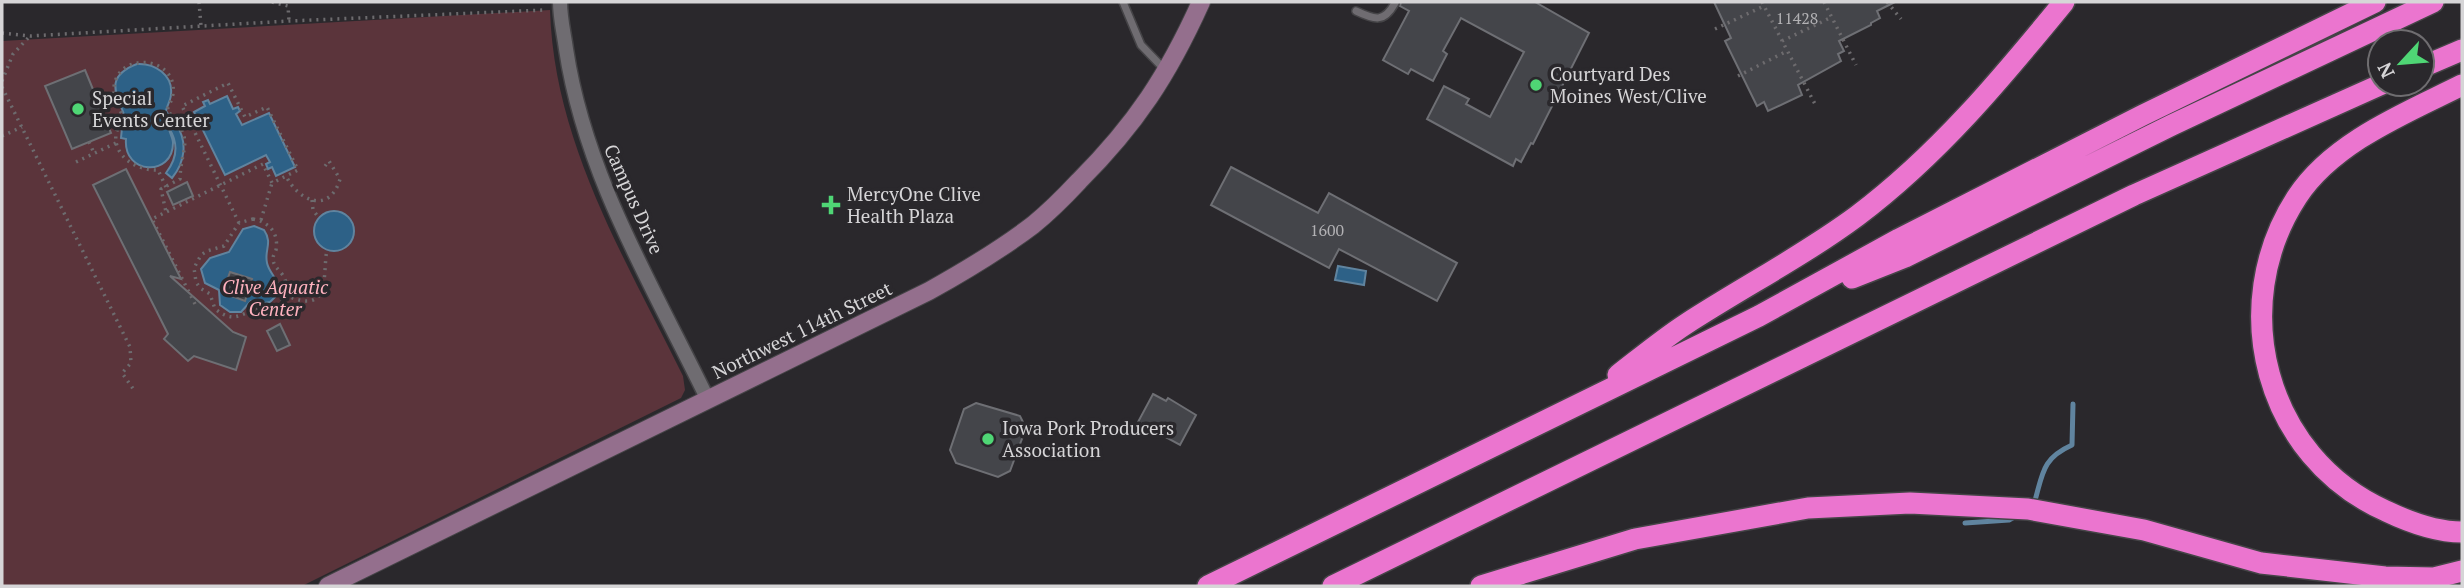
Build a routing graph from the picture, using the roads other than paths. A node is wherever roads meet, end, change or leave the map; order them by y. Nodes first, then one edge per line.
1 (1123, 2) edge
2 (1201, 2) edge
3 (2064, 2) edge
4 (2375, 2) edge
5 (2433, 2) edge
6 (1395, 3) edge
7 (560, 6) edge
8 (1356, 11) dead end
9 (2462, 50) edge
10 (2436, 61) edge
11 (1167, 72) junction
12 (2462, 85) edge
13 (2366, 91) edge
14 (1759, 316) junction
15 (708, 400) junction
16 (1571, 409) junction
17 (2462, 532) edge
18 (2462, 571) edge
19 (328, 586) edge
20 (1208, 586) edge
21 (1334, 586) edge
22 (1481, 586) edge

1 - 11 lane
2 - 11 street, Northwest 114th Street
3 - 16 highway
4 - 14 highway
5 - 14 highway
6 - 8 lane
7 - 15 street, Campus Drive
9 - 10 highway
11 - 15 street, Northwest 114th Street
12 - 17 highway
13 - 21 highway
14 - 16 highway
15 - 19 street, Northwest 114th Street
16 - 20 highway
18 - 22 highway

